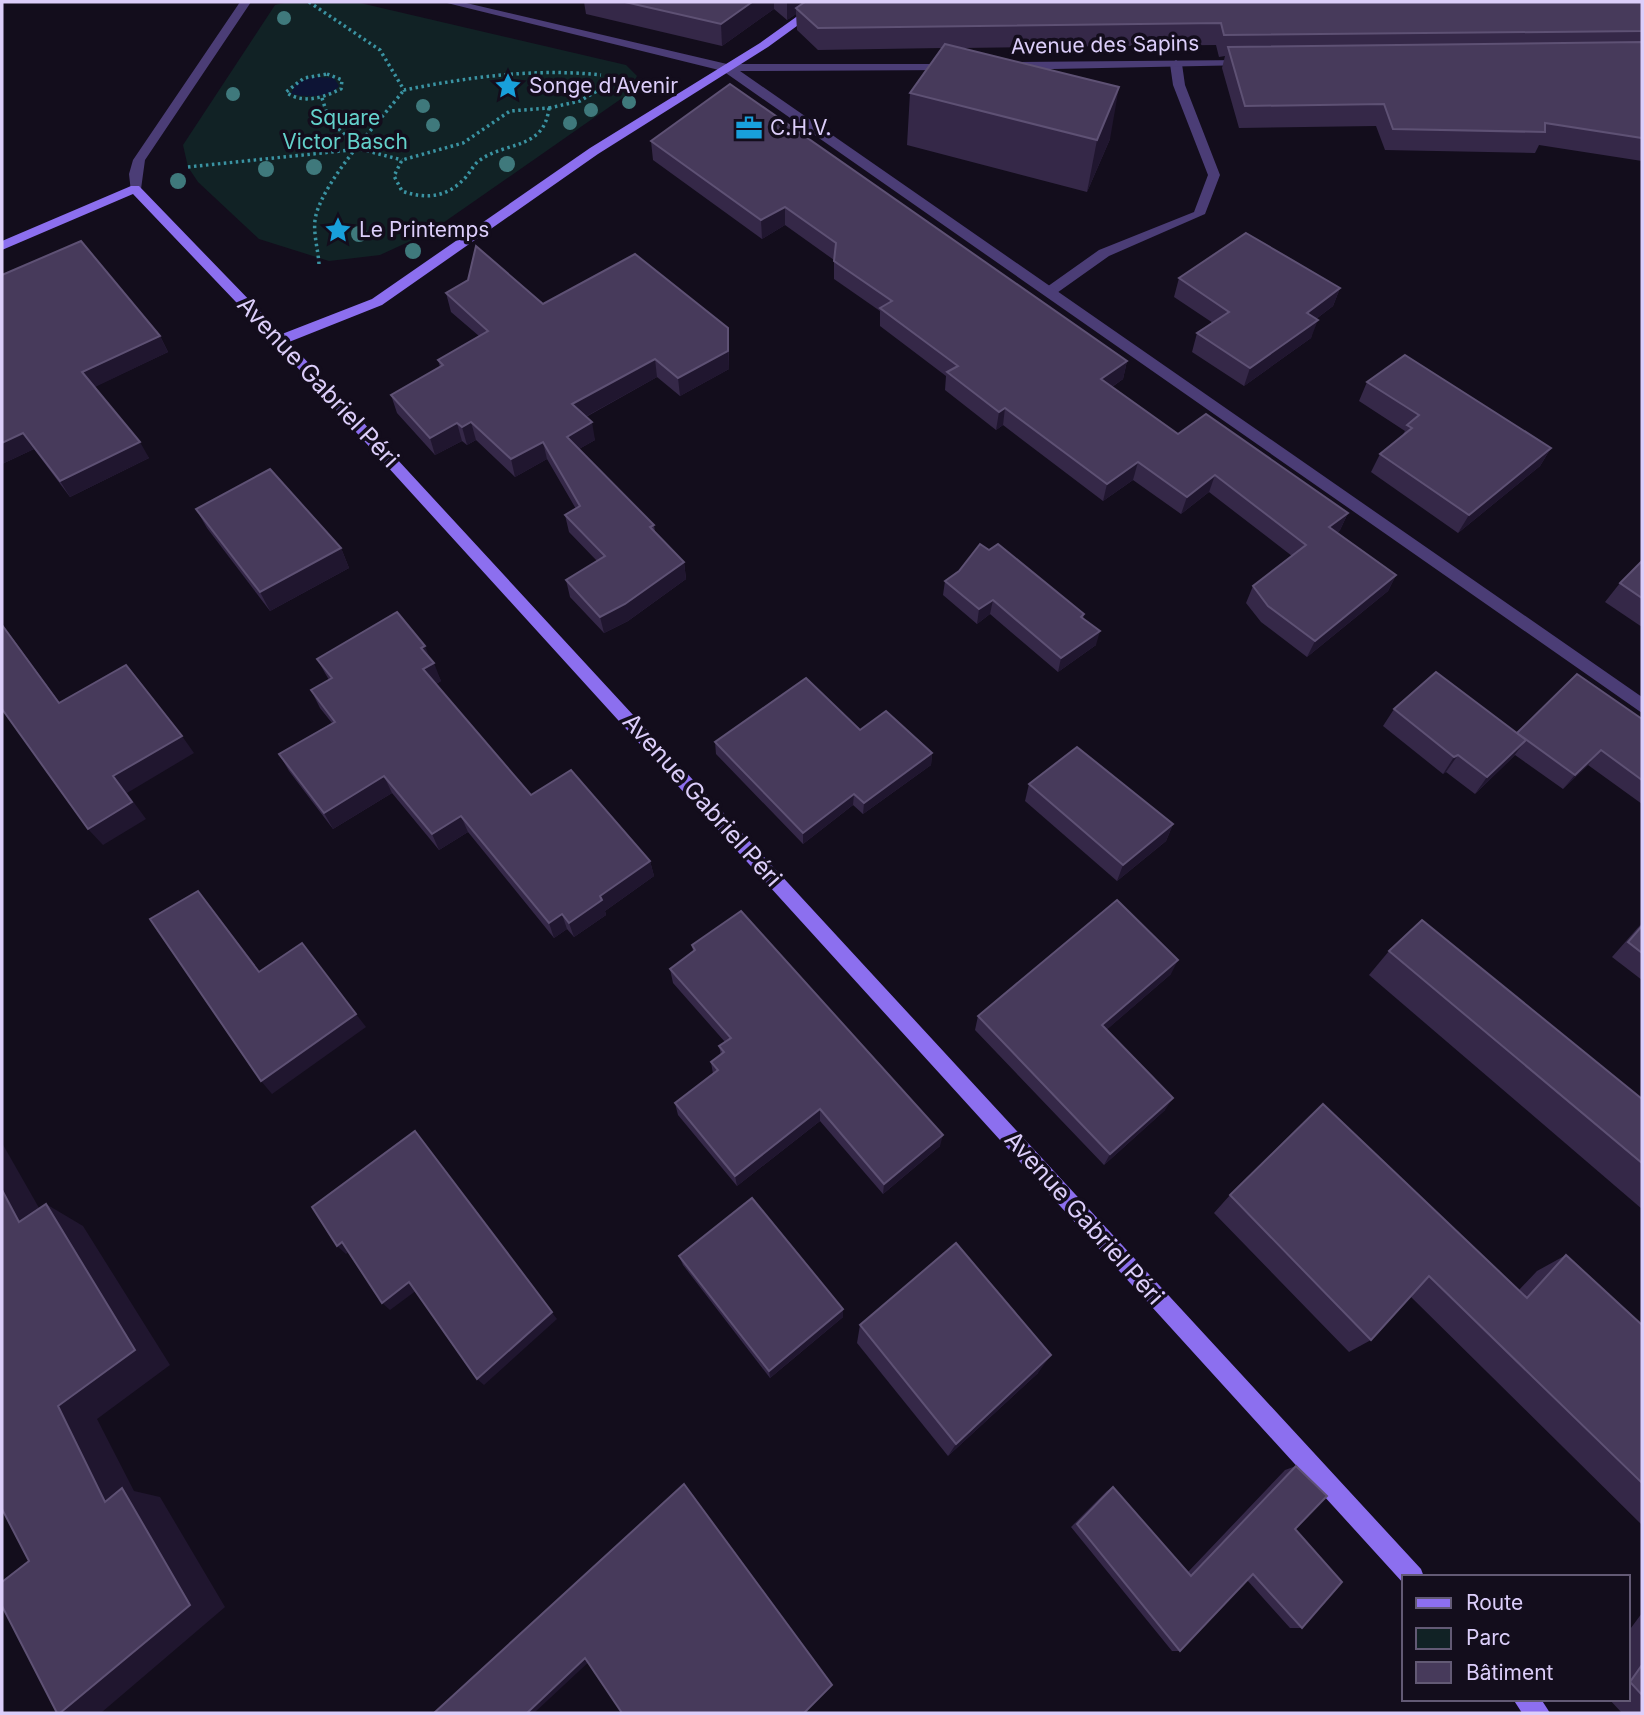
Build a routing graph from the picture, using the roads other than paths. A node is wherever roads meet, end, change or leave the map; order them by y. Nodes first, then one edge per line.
1 (245, 2) edge
2 (449, 2) edge
3 (824, 2) edge
4 (1258, 63) edge
5 (1175, 64) junction
6 (959, 66) edge
7 (1000, 66) edge
8 (727, 68) junction
9 (135, 189) junction
10 (2, 246) edge
11 (1049, 292) junction
12 (280, 340) junction
13 (1642, 706) edge
14 (1411, 1575) edge

1 - 9 street
2 - 8 street
3 - 8 street
4 - 5 street, Avenue des Sapins
5 - 7 street, Avenue des Sapins
5 - 11 street
6 - 8 street
8 - 11 street
8 - 12 street
9 - 10 street
9 - 12 street, Avenue Gabriel Péri
11 - 13 street
12 - 14 street, Avenue Gabriel Péri

